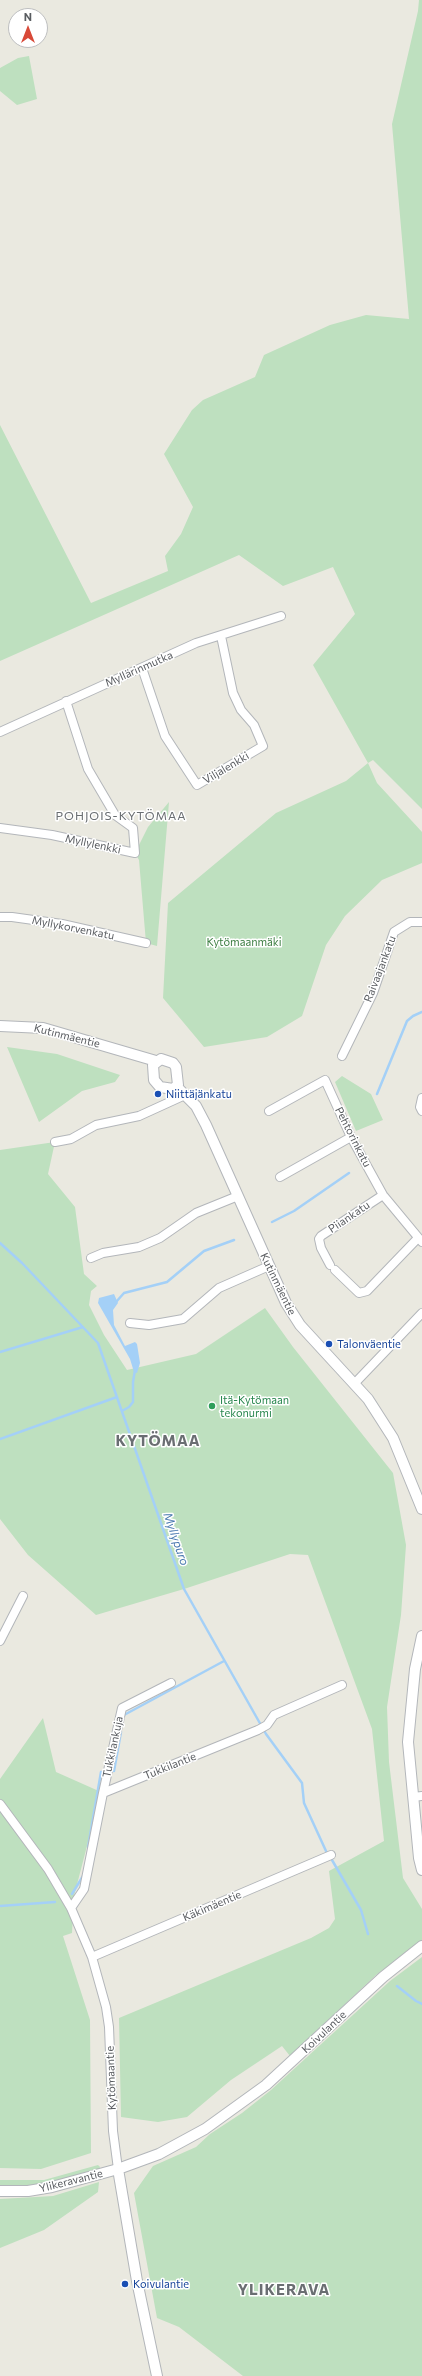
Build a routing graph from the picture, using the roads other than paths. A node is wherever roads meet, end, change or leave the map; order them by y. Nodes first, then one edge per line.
1 (281, 616) dead end
2 (221, 636) junction
3 (142, 668) junction
4 (66, 701) junction
5 (0, 732) edge
6 (0, 828) edge
7 (0, 917) edge
8 (422, 922) edge
9 (146, 943) dead end
10 (0, 1026) edge
11 (342, 1056) dead end
12 (156, 1061) junction
13 (177, 1087) junction
14 (186, 1095) junction
15 (422, 1098) edge
16 (269, 1111) dead end
17 (422, 1111) edge
18 (352, 1137) junction
19 (55, 1142) dead end
20 (280, 1177) dead end
21 (384, 1194) junction
22 (238, 1196) junction
23 (420, 1240) edge
24 (90, 1258) dead end
25 (269, 1266) junction
26 (422, 1312) edge
27 (130, 1323) dead end
28 (355, 1383) junction
29 (422, 1509) edge
30 (24, 1596) dead end
31 (422, 1636) edge
32 (0, 1641) edge
33 (171, 1683) dead end
34 (342, 1685) dead end
35 (104, 1794) junction
36 (417, 1796) edge
37 (0, 1804) edge
38 (331, 1855) dead end
39 (422, 1870) edge
40 (71, 1908) junction
41 (422, 1946) edge
42 (92, 1958) junction
43 (118, 2169) junction
44 (0, 2191) edge
45 (157, 2376) edge

1 - 2 street, Myllärinmutka
2 - 3 street, Myllärinmutka
2 - 3 street, Viljalenkki
3 - 4 street, Myllärinmutka
4 - 5 street, Myllärinmutka
4 - 6 street, Myllylenkki
7 - 9 street, Myllykorvenkatu
8 - 11 street, Raivaajankatu
10 - 12 street, Kutinmäentie
12 - 13 street, Kutinmäentie
12 - 13 street
13 - 14 street, Kutinmäentie
14 - 19 street
14 - 22 street, Kutinmäentie
15 - 17 street
16 - 18 street, Pehtorinkatu
18 - 20 street
18 - 21 street, Pehtorinkatu
21 - 23 street, Pehtorinkatu
21 - 23 street, Piiankatu
22 - 24 street
22 - 25 street, Kutinmäentie
25 - 27 street
25 - 28 street, Kutinmäentie
26 - 28 street
28 - 29 street, Kutinmäentie
30 - 32 street
31 - 36 street
33 - 35 street, Tukkilankuja
34 - 35 street, Tukkilantie
35 - 40 street
36 - 39 street
37 - 40 street, Kytömaantie
38 - 42 street, Käkimäentie
40 - 42 street, Kytömaantie
41 - 43 street, Koivulantie
42 - 43 street, Kytömaantie
43 - 44 street, Ylikeravantie
43 - 45 street, Kytömaantie

